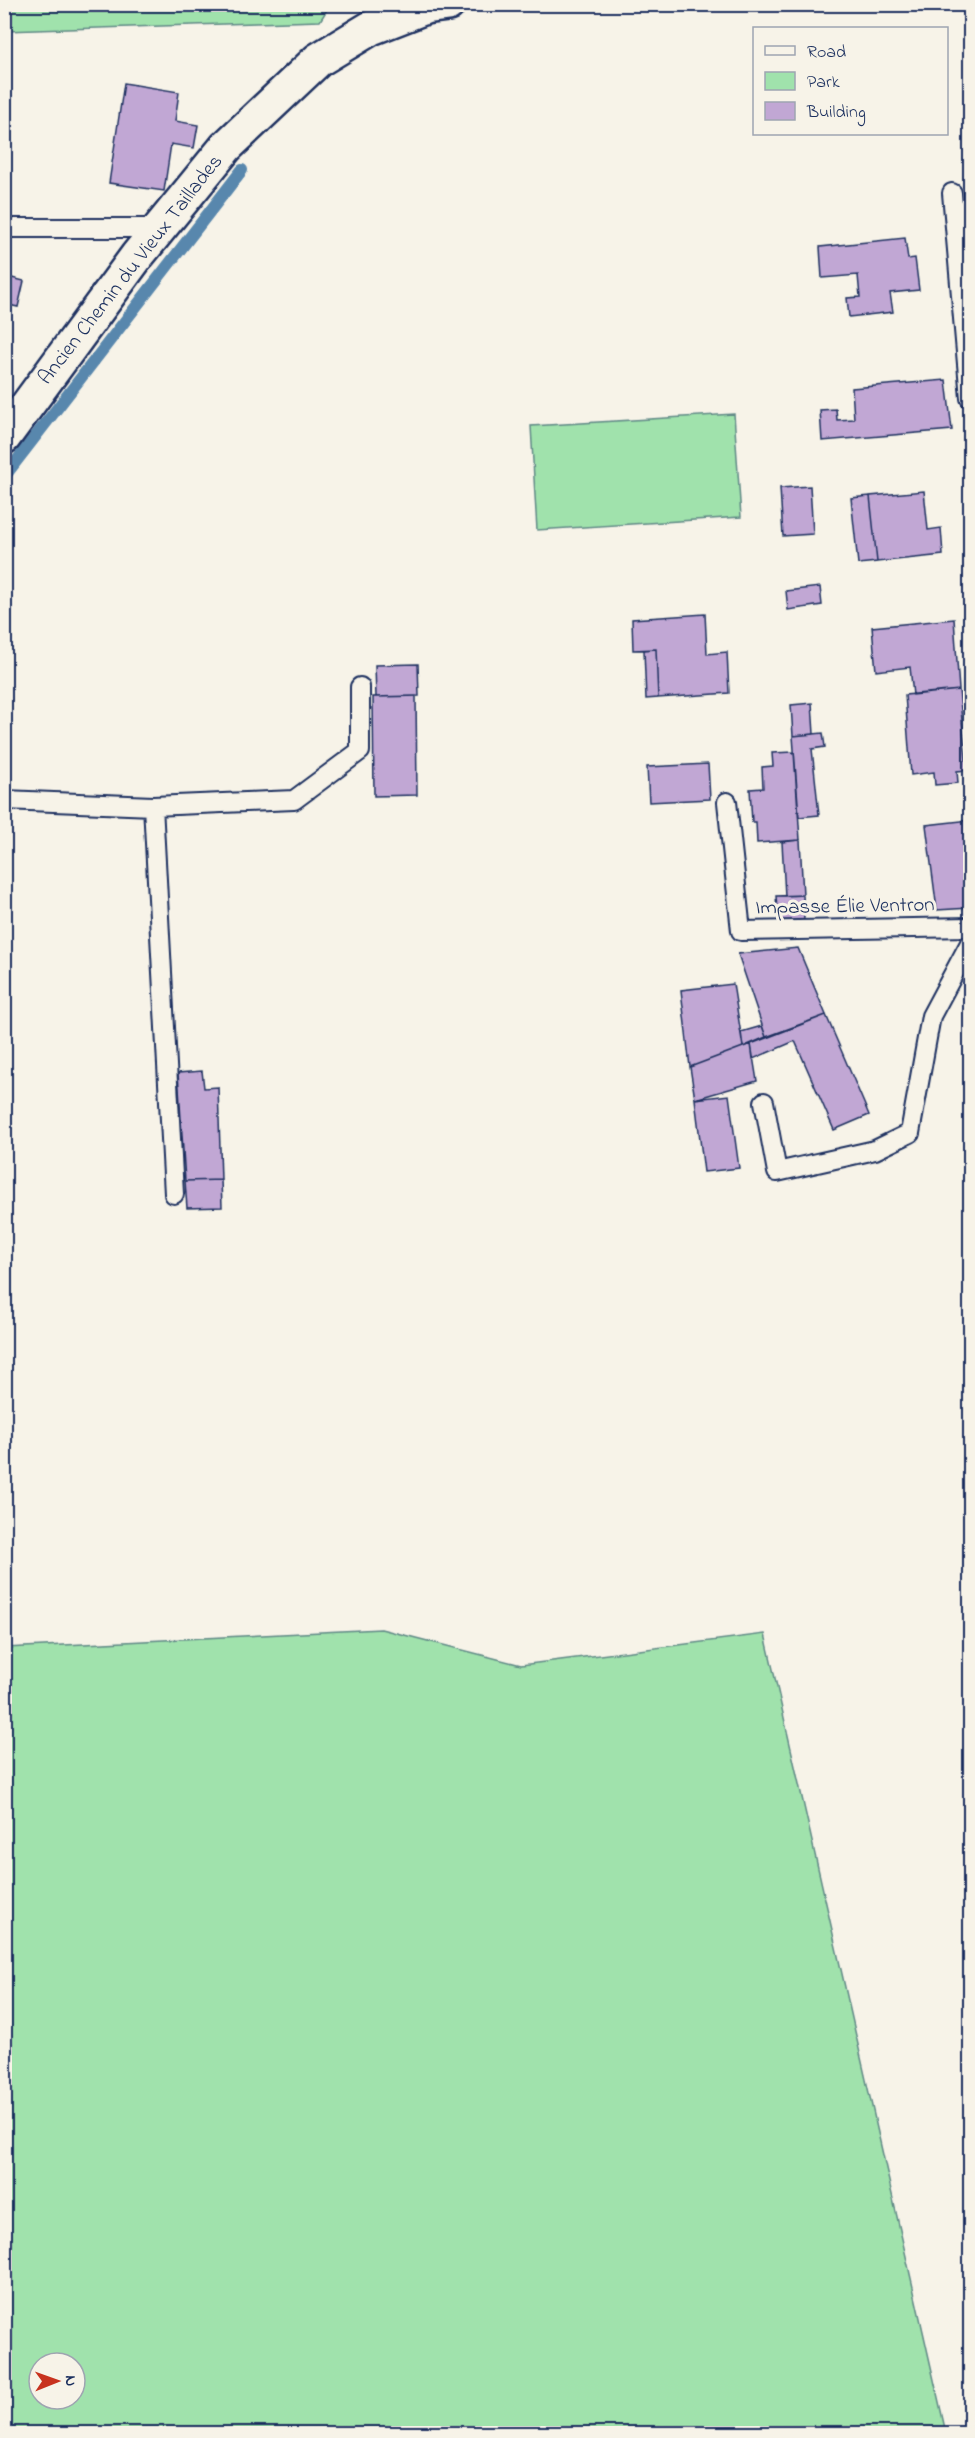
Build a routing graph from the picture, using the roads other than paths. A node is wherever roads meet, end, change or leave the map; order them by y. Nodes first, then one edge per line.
1 (437, 6) edge
2 (952, 193) dead end
3 (4, 228) edge
4 (160, 228) junction
5 (970, 398) edge
6 (4, 437) edge
7 (360, 687) dead end
8 (4, 800) edge
9 (727, 802) dead end
10 (153, 806) junction
11 (970, 927) edge
12 (970, 943) edge
13 (764, 1102) dead end
14 (174, 1194) dead end

1 - 4 street, Ancien Chemin du Vieux Taillades
2 - 5 lane
3 - 4 lane
4 - 6 street, Ancien Chemin du Vieux Taillades
7 - 10 lane
8 - 10 lane
9 - 11 lane, Impasse Élie Ventron
10 - 14 lane
12 - 13 lane

